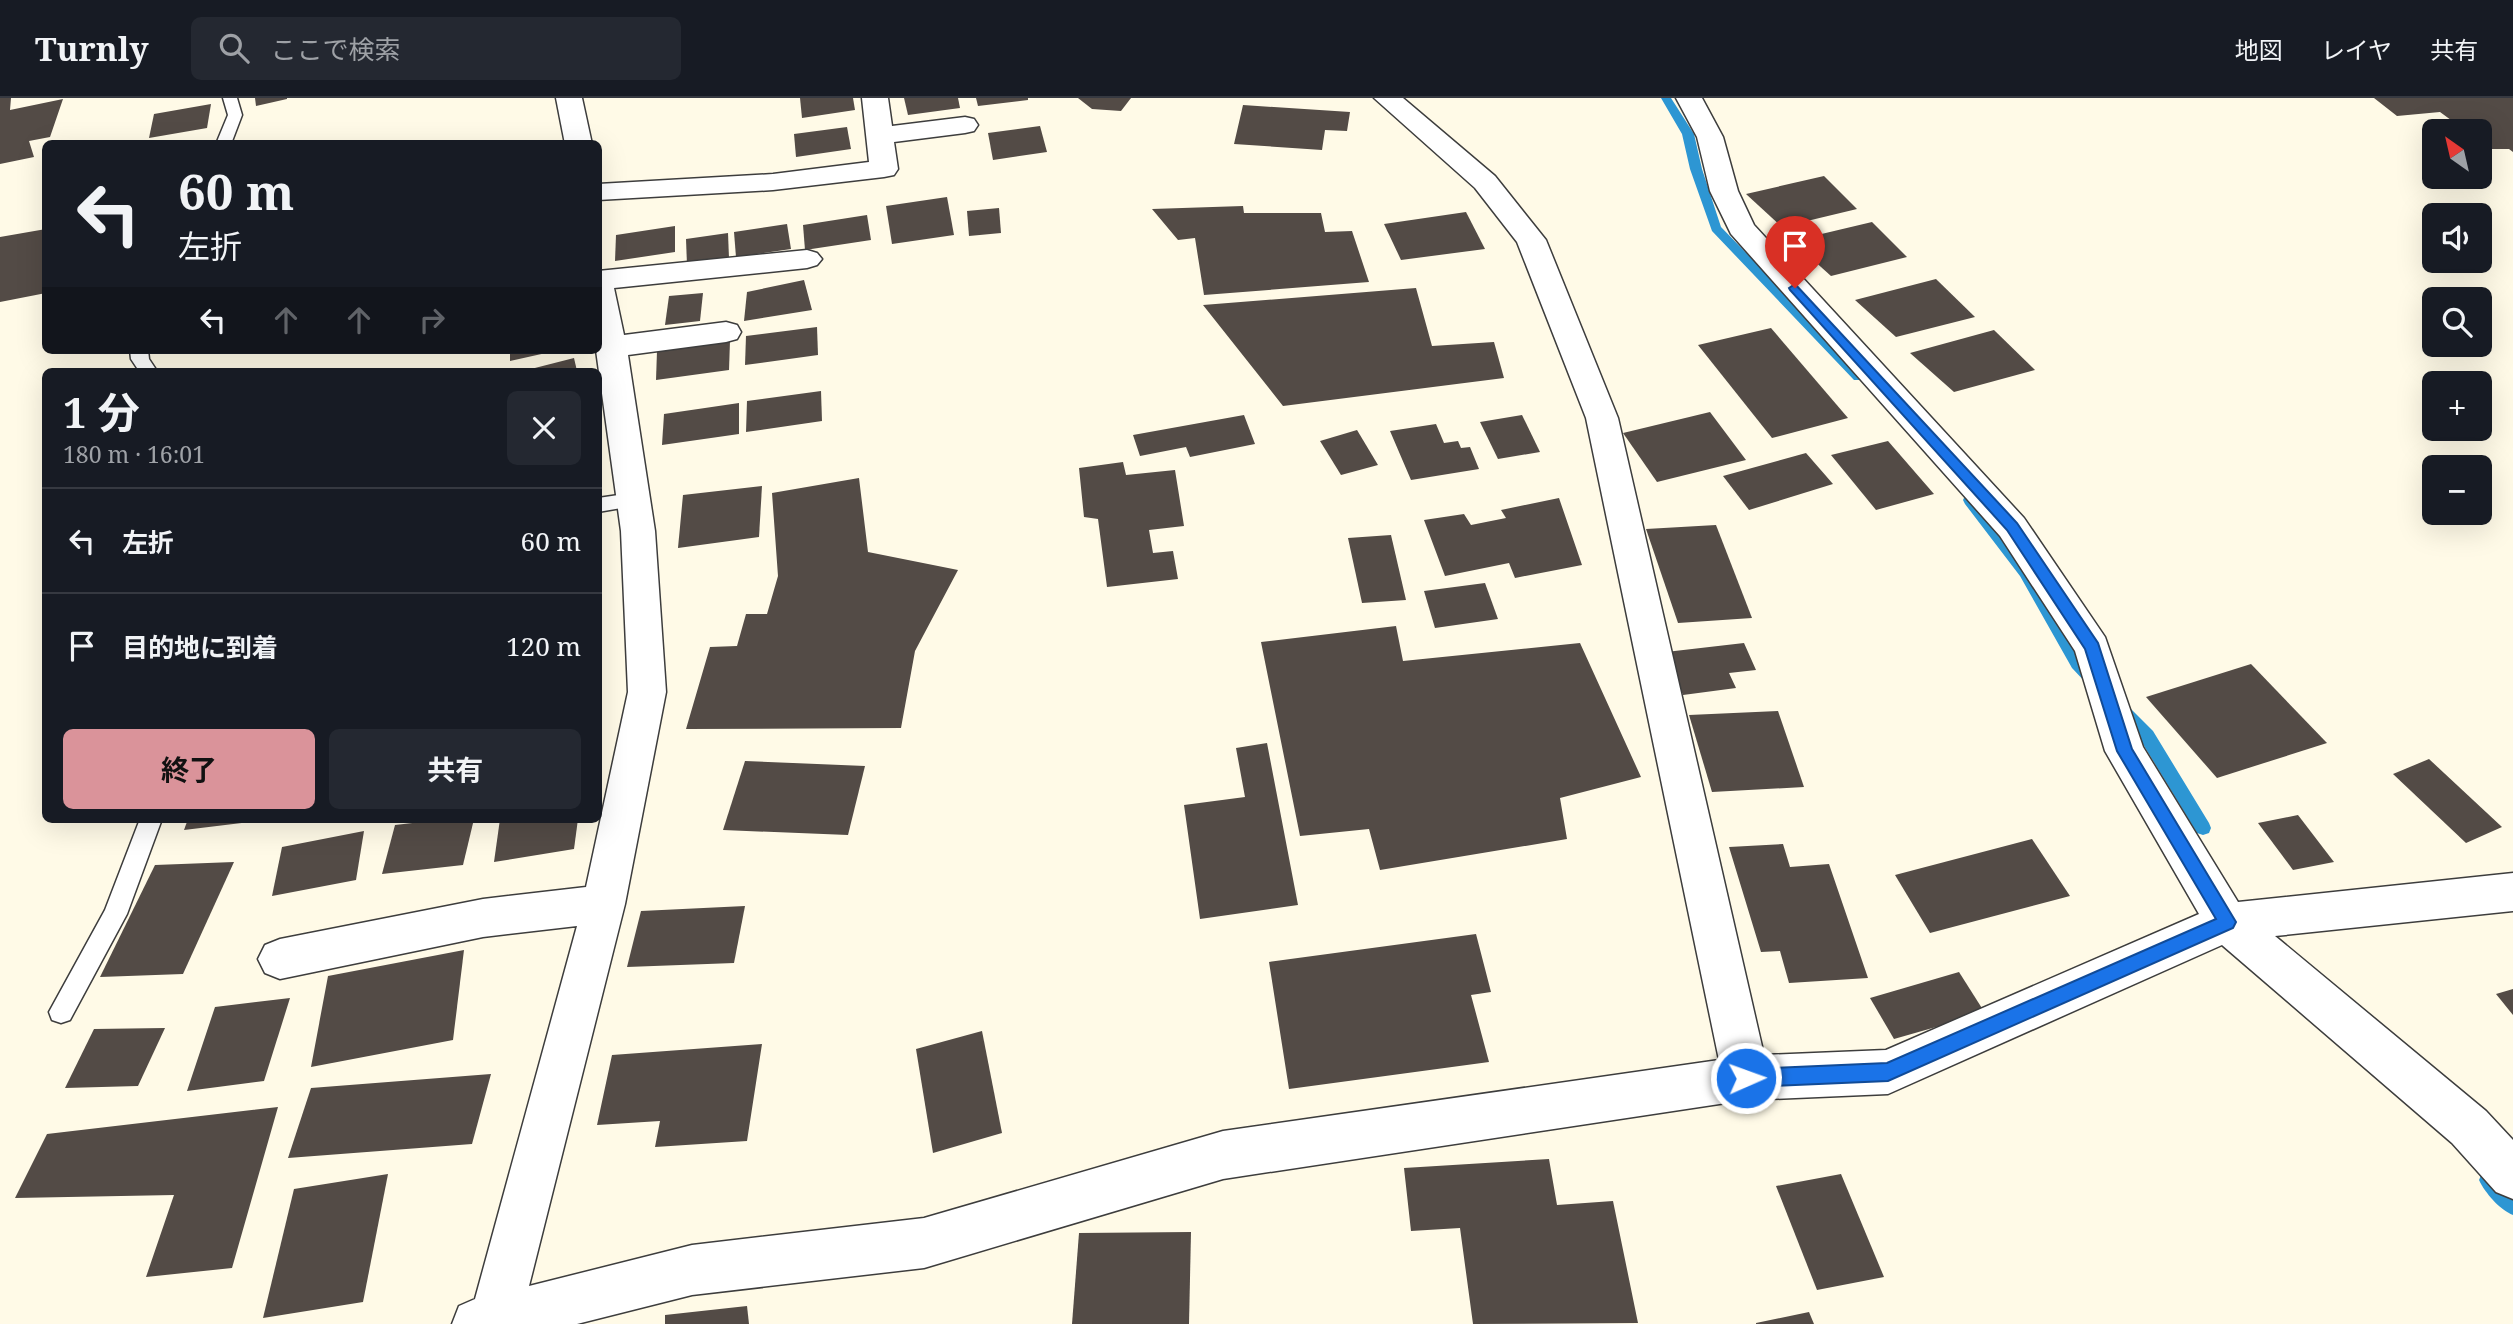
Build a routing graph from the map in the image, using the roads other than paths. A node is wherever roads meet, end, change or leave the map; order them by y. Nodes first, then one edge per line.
1 (230, 98) edge
2 (569, 98) edge
3 (875, 98) edge
4 (1387, 98) edge
5 (1689, 98) edge
6 (965, 125) dead end
7 (880, 136) junction
8 (225, 140) edge
9 (578, 140) edge
10 (602, 192) edge
11 (872, 193) dead end
12 (602, 213) edge
13 (807, 259) dead end
14 (602, 281) edge
15 (602, 301) edge
16 (726, 332) dead end
17 (611, 346) junction
18 (615, 503) edge
19 (149, 823) edge
20 (2513, 892) edge
21 (604, 904) junction
22 (2227, 922) junction
23 (280, 959) dead end
24 (61, 1012) dead end
25 (1746, 1078) junction
26 (2513, 1175) edge
27 (486, 1321) edge

1 - 8 lane
2 - 9 street
3 - 7 street
4 - 25 street
5 - 22 street
6 - 7 street
7 - 10 street
11 - 12 street
13 - 14 street
15 - 17 street
16 - 17 street
17 - 18 street
18 - 21 street
19 - 24 lane
20 - 22 street
21 - 23 street
21 - 27 street
22 - 25 street
22 - 26 street
25 - 27 street

